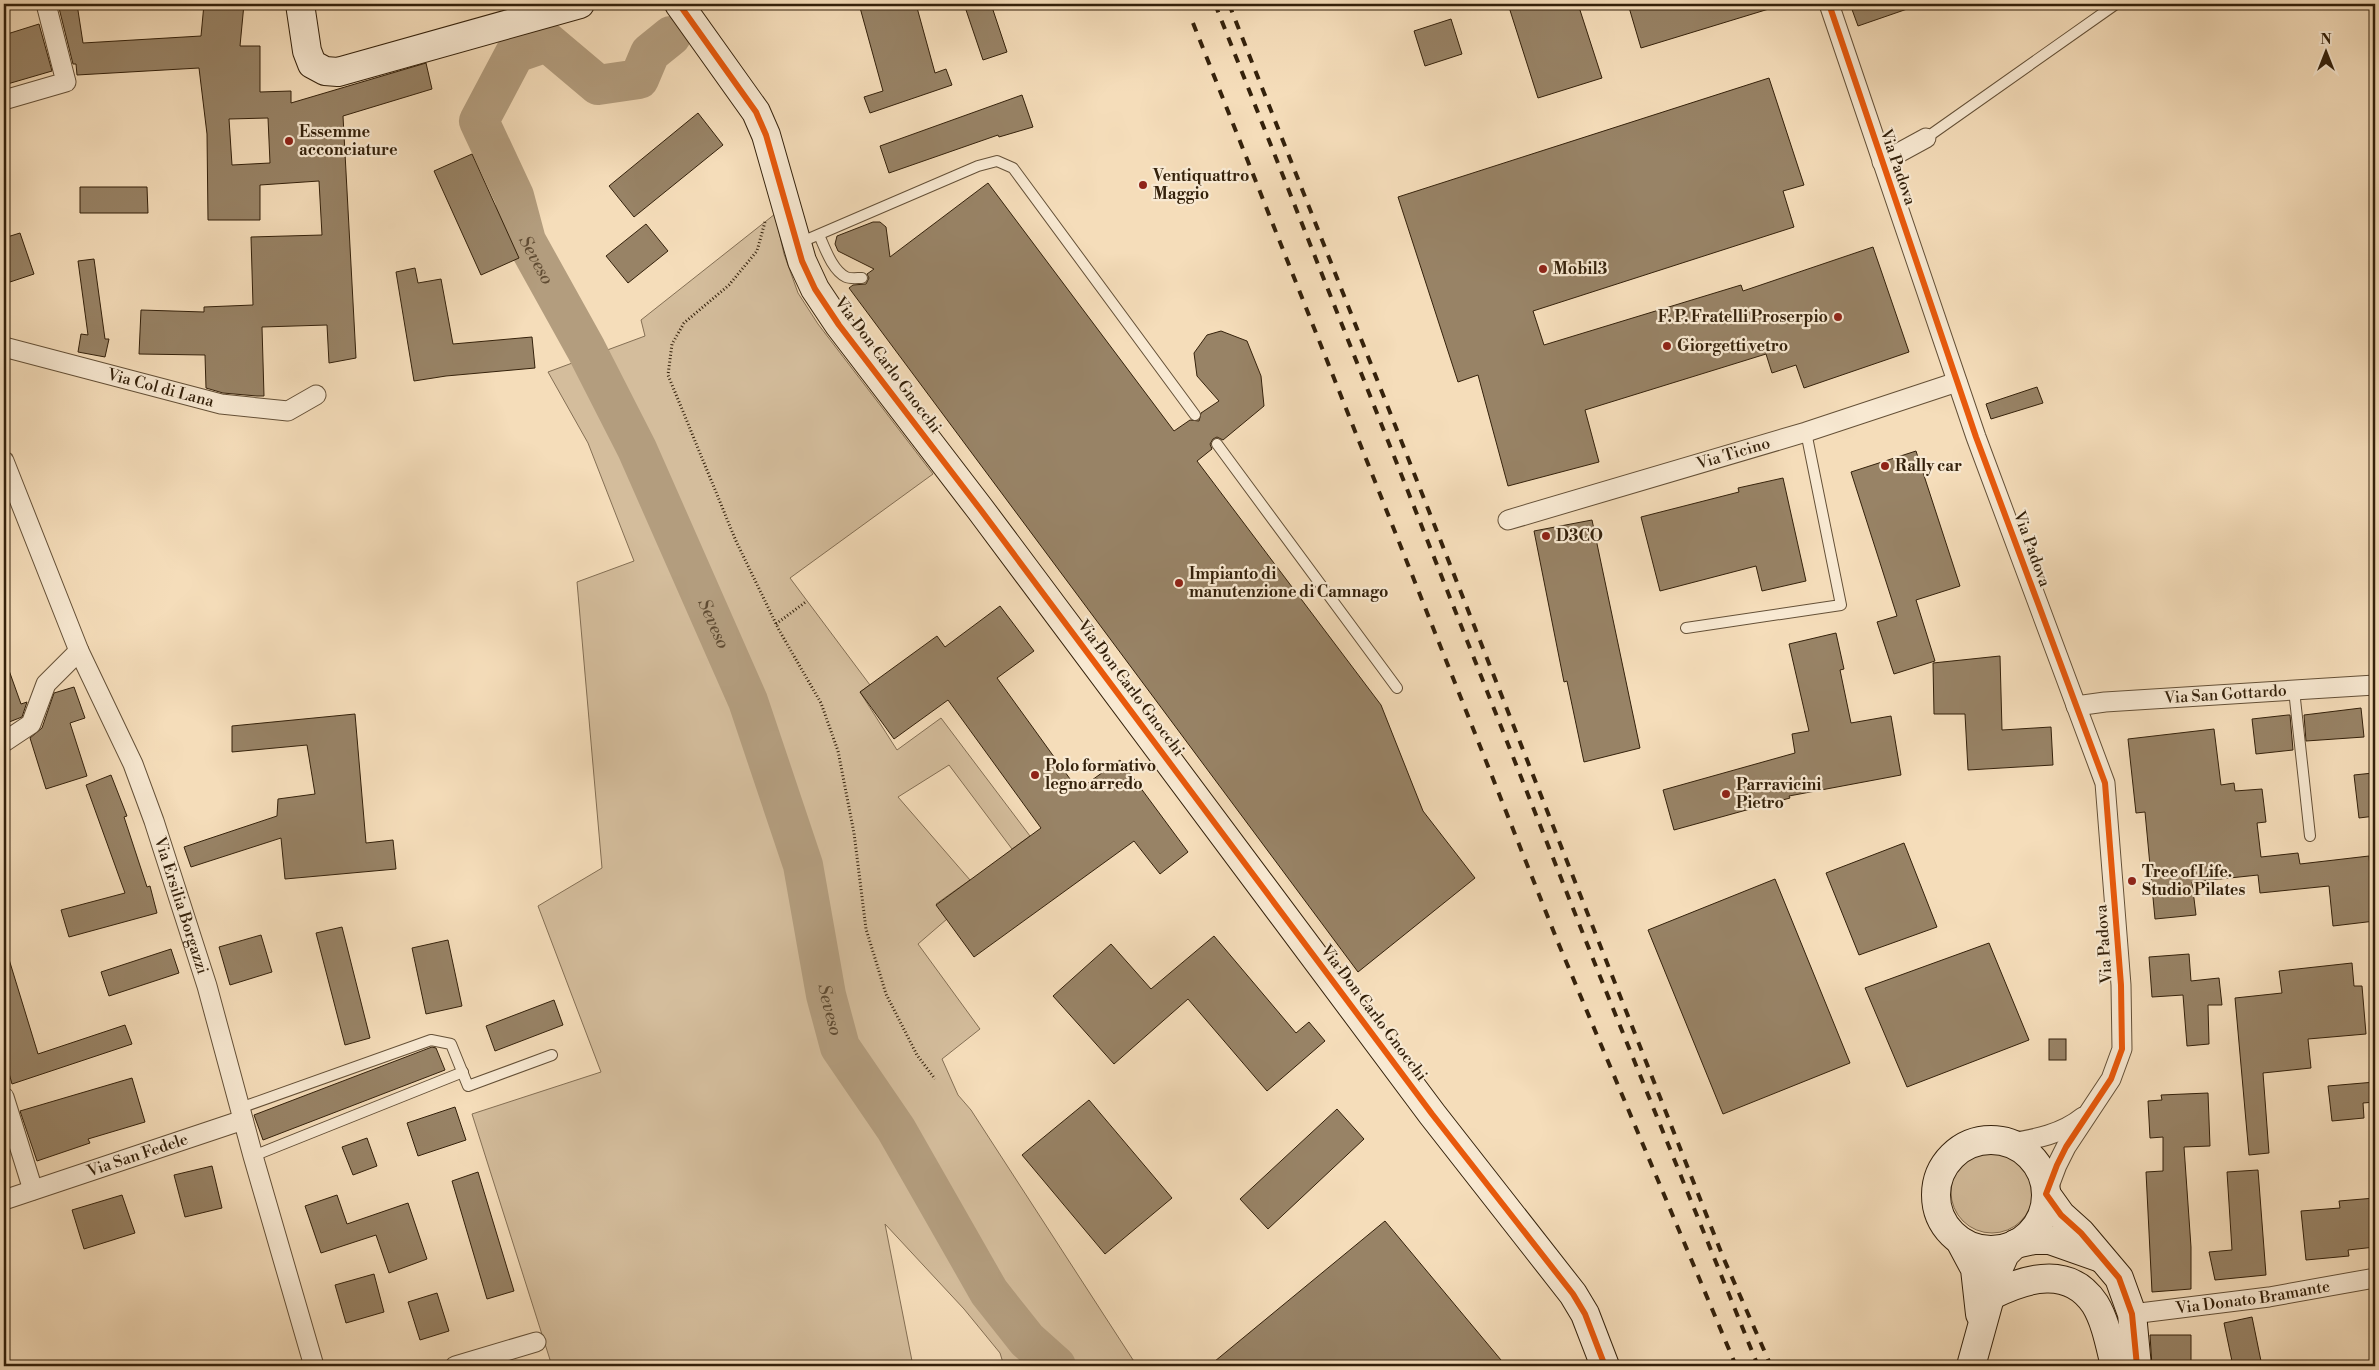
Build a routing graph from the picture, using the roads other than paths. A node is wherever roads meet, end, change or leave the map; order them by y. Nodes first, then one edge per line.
1 (46, 4) edge
2 (300, 4) edge
3 (580, 4) edge
4 (679, 4) edge
5 (1829, 4) edge
6 (2116, 4) edge
7 (4, 100) edge
8 (1926, 138) joint
9 (1882, 162) junction
10 (808, 239) junction
11 (862, 278) dead end
12 (4, 347) edge
13 (1957, 382) junction
14 (316, 395) dead end
15 (1195, 415) dead end
16 (1806, 432) junction
17 (1216, 444) dead end
18 (4, 461) edge
19 (8, 485) edge
20 (1508, 520) dead end
21 (1686, 628) dead end
22 (79, 651) junction
23 (2375, 685) edge
24 (1397, 688) dead end
25 (2294, 690) junction
26 (2076, 706) junction
27 (4, 742) edge
28 (2310, 836) dead end
29 (552, 1055) dead end
30 (463, 1072) junction
31 (4, 1097) edge
32 (2090, 1112) junction
33 (242, 1114) junction
34 (2010, 1143) junction
35 (253, 1156) junction
36 (33, 1190) junction
37 (2046, 1194) junction
38 (4, 1200) edge
39 (1960, 1241) junction
40 (2015, 1244) junction
41 (2101, 1258) junction
42 (2375, 1278) edge
43 (1992, 1295) junction
44 (2132, 1314) junction
45 (1978, 1335) junction
46 (536, 1342) dead end
47 (314, 1366) edge
48 (455, 1366) edge
49 (1606, 1366) edge
50 (1971, 1366) edge
51 (2115, 1366) edge
52 (2137, 1366) edge

1 - 7 street
2 - 3 street
4 - 10 street, Via Don Carlo Gnocchi
5 - 9 street, Via Padova
6 - 8 lane
8 - 9 street
9 - 13 street, Via Padova
10 - 11 lane
10 - 15 lane
10 - 49 street, Via Don Carlo Gnocchi
12 - 14 street, Via Col di Lana
13 - 16 street, Via Ticino
13 - 26 street, Via Padova
16 - 20 street, Via Ticino
16 - 21 lane
17 - 24 lane
18 - 19 street, Via Ersilia Borgazzi
19 - 22 street, Via Ersilia Borgazzi
22 - 27 street
22 - 33 street, Via Ersilia Borgazzi
23 - 25 street, Via San Gottardo
25 - 26 street, Via San Gottardo
25 - 28 lane
26 - 32 street, Via Padova
29 - 30 lane
30 - 33 lane
30 - 35 lane
31 - 36 street
32 - 34 street
32 - 37 street, Via Padova
33 - 35 street, Via Ersilia Borgazzi
33 - 36 street, Via San Fedele
34 - 37 street
34 - 39 street
35 - 47 street, Via Ersilia Borgazzi
36 - 38 street, Via San Fedele
37 - 40 street
37 - 41 street
39 - 40 street
39 - 45 street
40 - 41 street
40 - 43 street
41 - 44 street
42 - 44 street, Via Donato Bramante
43 - 45 street
43 - 51 street
44 - 52 street
45 - 50 street
46 - 48 street

